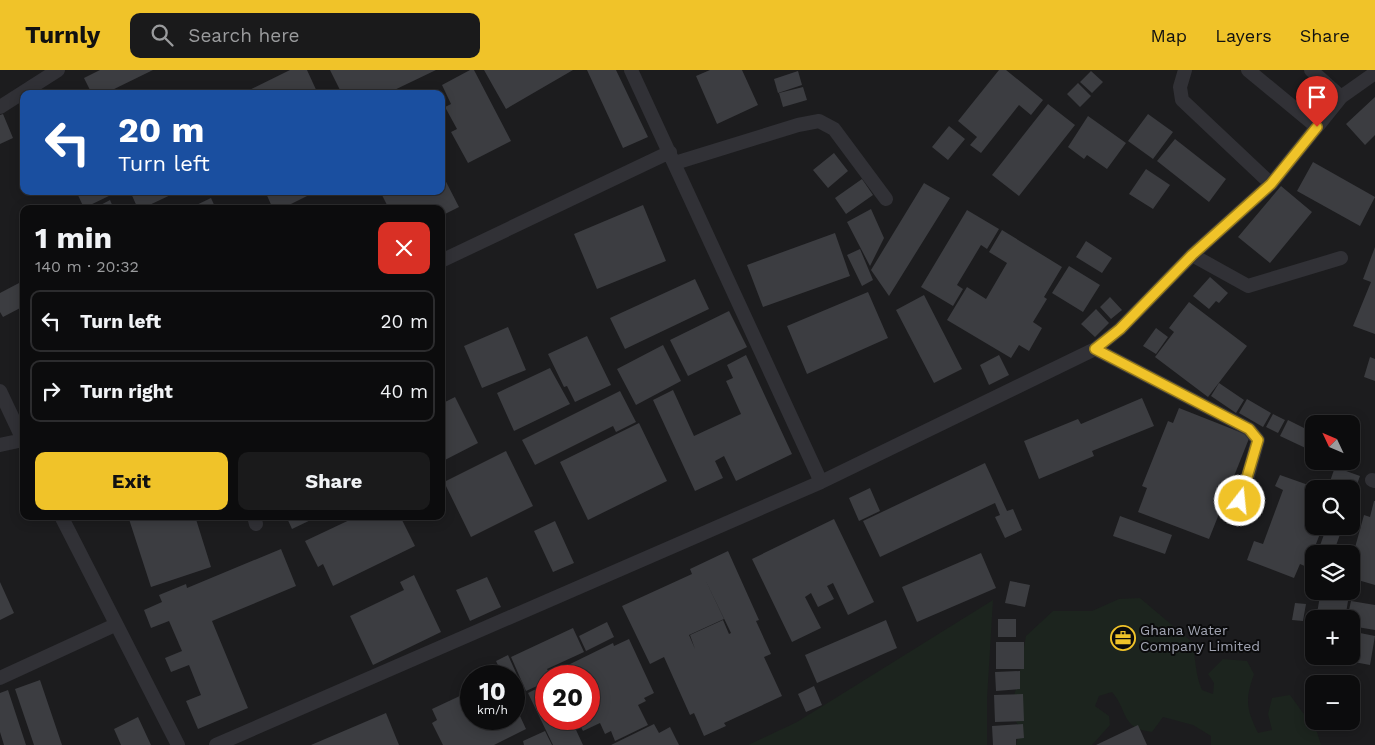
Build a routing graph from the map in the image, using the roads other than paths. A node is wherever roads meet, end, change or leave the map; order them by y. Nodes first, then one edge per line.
1 (58, 70) edge
2 (631, 70) edge
3 (1185, 70) edge
4 (1248, 70) edge
5 (1311, 70) edge
6 (1375, 73) edge
7 (27, 90) edge
8 (20, 94) edge
9 (1341, 97) junction
10 (0, 107) edge
11 (1317, 127) junction
12 (673, 158) junction
13 (1271, 184) junction
14 (886, 199) dead end
15 (1192, 255) junction
16 (1341, 258) dead end
17 (445, 260) edge
18 (1095, 349) junction
19 (0, 391) edge
20 (20, 434) edge
21 (20, 442) edge
22 (0, 445) edge
23 (821, 482) junction
24 (1240, 501) dead end
25 (62, 520) edge
26 (115, 625) junction
27 (0, 678) edge
28 (178, 745) edge
29 (216, 745) edge

1 - 7 lane
2 - 12 lane
3 - 13 lane
4 - 11 lane
5 - 9 lane
6 - 9 lane
8 - 10 lane
9 - 11 lane
11 - 13 lane
12 - 14 lane
12 - 17 lane
12 - 23 lane
13 - 15 lane
15 - 16 lane
15 - 18 lane
18 - 23 lane
18 - 24 lane
19 - 20 lane
21 - 22 lane
23 - 29 lane
25 - 26 lane
26 - 27 lane
26 - 28 lane

